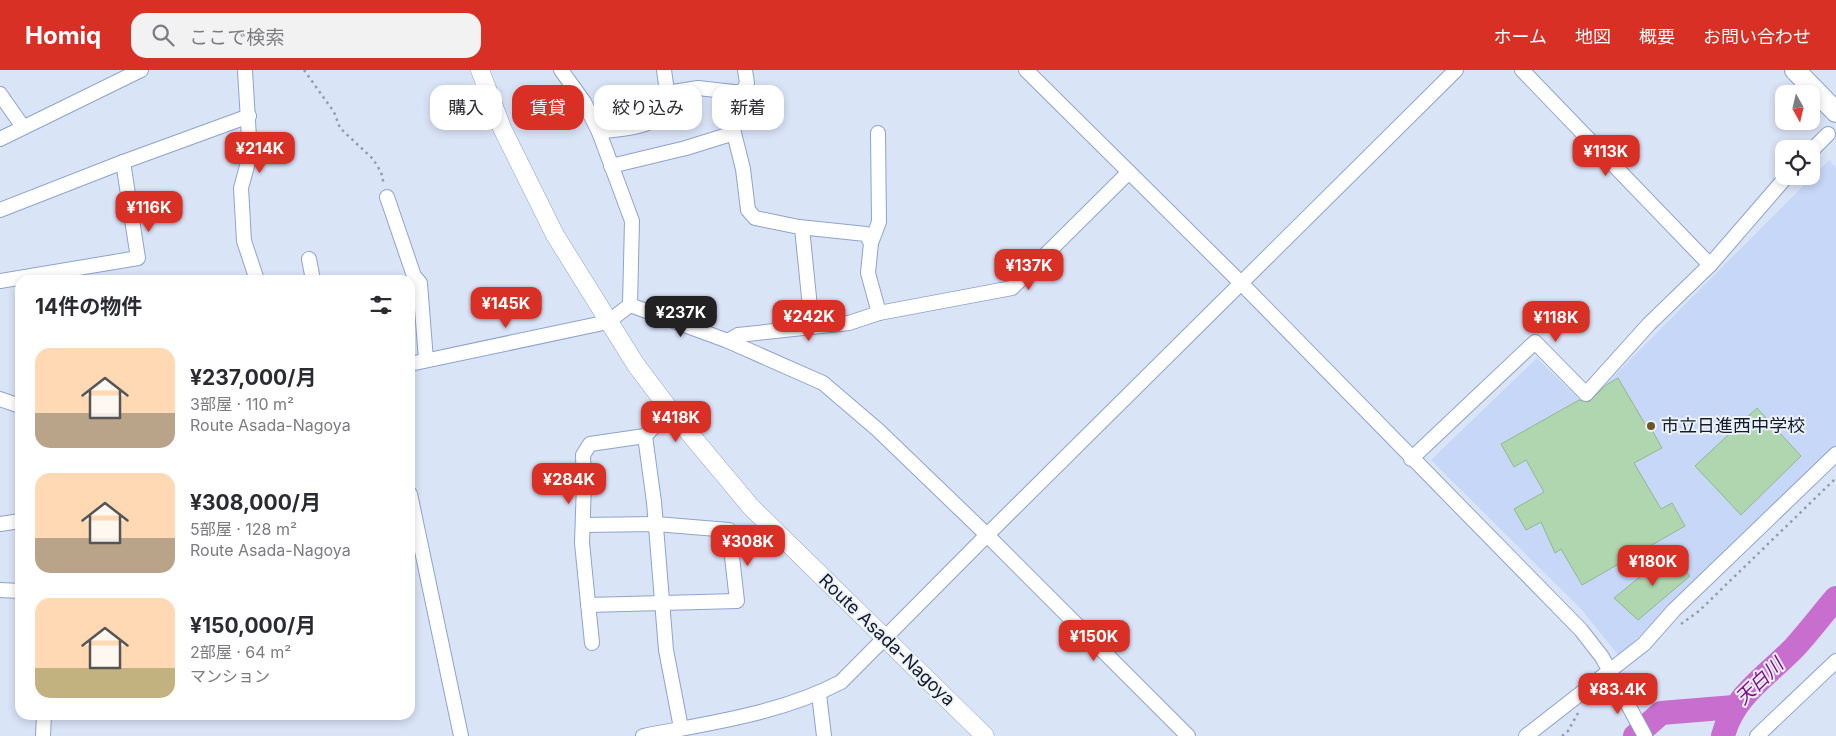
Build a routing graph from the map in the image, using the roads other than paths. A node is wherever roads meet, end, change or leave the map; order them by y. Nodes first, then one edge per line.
1 (141, 70) edge
2 (245, 70) edge
3 (480, 70) edge
4 (561, 70) edge
5 (664, 70) edge
6 (745, 70) edge
7 (1026, 70) edge
8 (1456, 70) edge
9 (1522, 70) edge
10 (1794, 70) edge
11 (666, 85) edge
12 (746, 85) edge
13 (0, 94) edge
14 (1836, 112) edge
15 (249, 116) junction
16 (23, 127) junction
17 (610, 130) edge
18 (733, 130) edge
19 (599, 132) junction
20 (734, 133) junction
21 (878, 134) dead end
22 (1828, 134) dead end
23 (0, 139) edge
24 (1820, 142) edge
25 (123, 162) junction
26 (612, 166) junction
27 (1128, 172) junction
28 (1779, 185) edge
29 (387, 197) road end
30 (0, 210) edge
31 (802, 228) junction
32 (871, 243) junction
33 (309, 258) dead end
34 (1710, 265) junction
35 (54, 275) edge
36 (255, 275) edge
37 (312, 275) edge
38 (414, 275) edge
39 (415, 277) edge
40 (15, 280) edge
41 (0, 281) edge
42 (1242, 284) junction
43 (630, 305) junction
44 (879, 313) junction
45 (608, 322) junction
46 (812, 327) junction
47 (728, 341) junction
48 (426, 360) junction
49 (415, 363) edge
50 (0, 399) edge
51 (15, 404) edge
52 (670, 410) junction
53 (645, 436) junction
54 (1836, 454) edge
55 (1411, 459) junction
56 (415, 518) edge
57 (15, 522) edge
58 (0, 524) edge
59 (656, 524) junction
60 (583, 526) junction
61 (987, 534) junction
62 (0, 590) edge
63 (15, 592) edge
64 (662, 602) junction
65 (588, 605) junction
66 (886, 638) junction
67 (592, 643) dead end
68 (1836, 661) edge
69 (1612, 675) junction
70 (819, 694) junction
71 (44, 720) edge
72 (681, 728) junction
73 (43, 736) edge
74 (461, 736) edge
75 (642, 736) edge
76 (824, 736) edge
77 (985, 736) edge
78 (1188, 736) edge
79 (1526, 736) edge
80 (1645, 736) edge
81 (1757, 736) edge

1 - 16 street
2 - 15 street
3 - 45 main road, Route Asada-Nagoya
4 - 19 street
5 - 11 street
6 - 12 street
7 - 27 street
8 - 42 street
9 - 34 street
10 - 14 highway
13 - 16 street
15 - 25 street
15 - 36 street
16 - 23 street
17 - 19 street
18 - 20 street
19 - 26 street
20 - 26 street
20 - 31 street
21 - 32 street
22 - 24 street
25 - 30 street
25 - 35 street
26 - 43 street
27 - 42 street
27 - 44 street
28 - 34 street
29 - 38 street
31 - 32 street
31 - 46 street
32 - 44 street
33 - 37 street
34 - 55 street
39 - 48 street
40 - 41 street
42 - 55 street
42 - 61 street
43 - 45 street
43 - 47 street
44 - 46 street
45 - 48 street
45 - 52 main road, Route Asada-Nagoya
46 - 47 street
47 - 61 street
48 - 49 street
50 - 51 street
52 - 53 street
52 - 66 main road, Route Asada-Nagoya
53 - 59 street
53 - 60 street
54 - 69 street
55 - 69 street
56 - 74 street
57 - 58 street
59 - 60 street
59 - 64 street
59 - 64 street
60 - 65 street
61 - 66 street
61 - 78 street
62 - 63 street
64 - 65 street
64 - 72 street
65 - 67 street
66 - 70 street
66 - 77 main road, Route Asada-Nagoya
68 - 81 street
69 - 79 street
69 - 80 street
70 - 72 street
70 - 76 street
71 - 73 street
72 - 75 street

